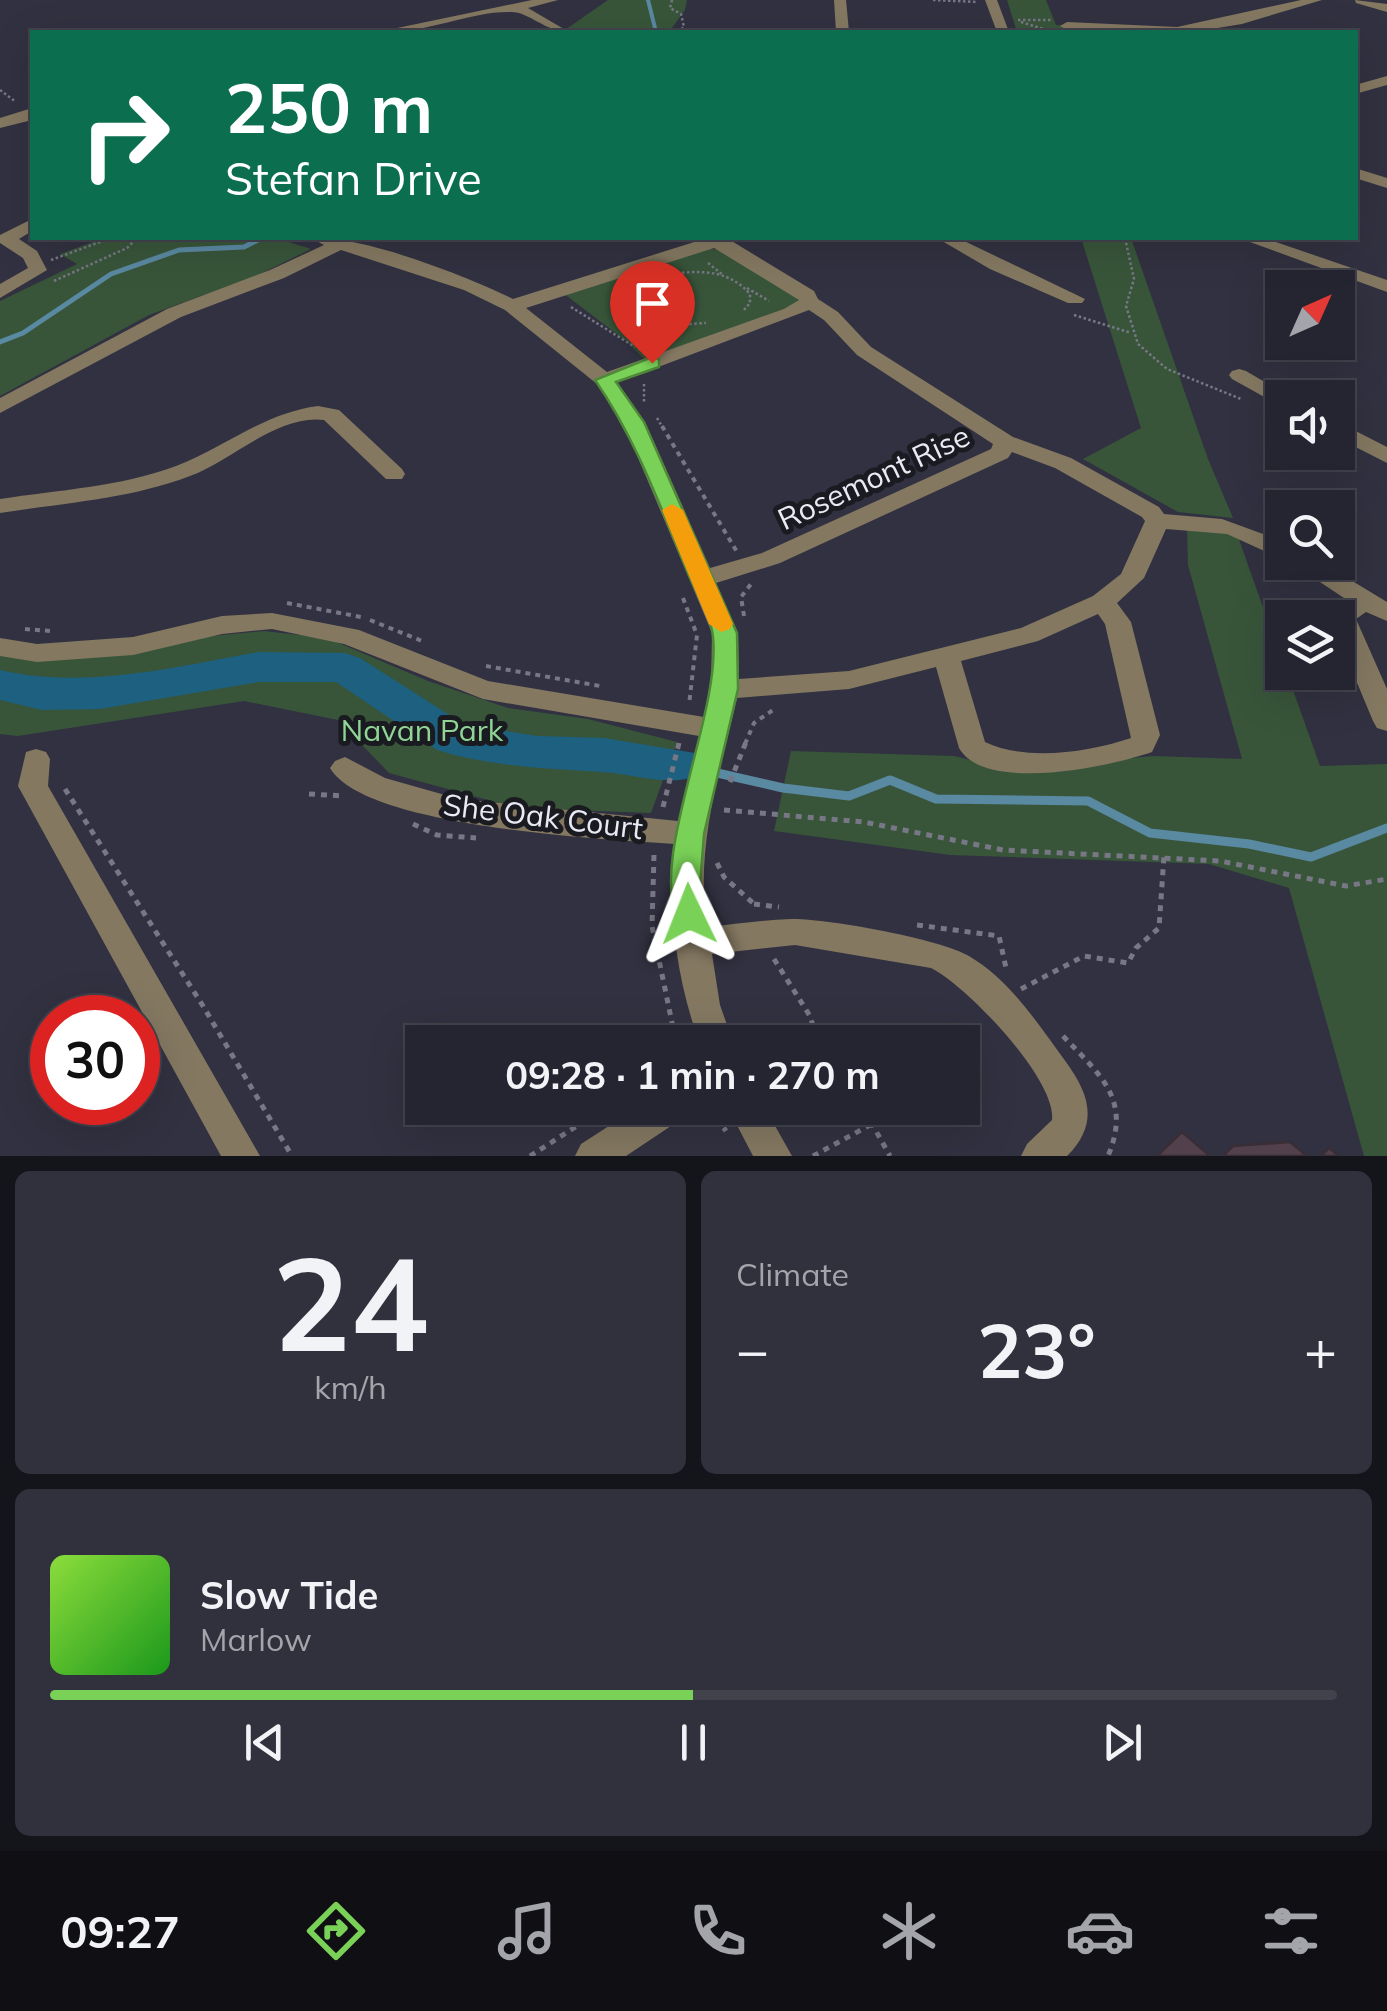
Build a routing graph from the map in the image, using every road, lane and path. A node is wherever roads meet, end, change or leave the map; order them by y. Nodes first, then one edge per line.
1 (552, 0) edge
2 (672, 0) edge
3 (840, 0) edge
4 (933, 0) edge
5 (1316, 0) edge
6 (1361, 0) edge
7 (987, 1) edge
8 (518, 8) junction
9 (1387, 8) edge
10 (1059, 26) edge
11 (396, 30) edge
12 (559, 30) edge
13 (680, 30) edge
14 (844, 30) edge
15 (1002, 30) edge
16 (1136, 30) edge
17 (1187, 30) edge
18 (1387, 80) edge
19 (1358, 89) edge
20 (30, 115) edge
21 (0, 123) edge
22 (1358, 173) edge
23 (1387, 183) edge
24 (30, 225) edge
25 (135, 240) edge
26 (709, 240) edge
27 (950, 240) edge
28 (1125, 240) edge
29 (1254, 240) edge
30 (330, 241) edge
31 (43, 277) junction
32 (1387, 286) edge
33 (747, 288) junction
34 (0, 292) edge
35 (552, 294) junction
36 (1075, 299) dead end
37 (809, 302) junction
38 (774, 304) dead end
39 (512, 306) junction
40 (733, 317) dead end
41 (665, 318) junction
42 (717, 322) dead end
43 (659, 332) dead end
44 (637, 348) dead end
45 (1239, 375) dead end
46 (604, 380) junction
47 (1265, 390) edge
48 (1244, 400) dead end
49 (0, 408) edge
50 (656, 416) dead end
51 (1355, 438) edge
52 (1005, 442) junction
53 (1387, 456) edge
54 (394, 474) dead end
55 (0, 506) edge
56 (1157, 521) junction
57 (1265, 541) edge
58 (749, 573) junction
59 (702, 579) junction
60 (1332, 580) edge
61 (677, 583) dead end
62 (1102, 602) junction
63 (1376, 606) edge
64 (697, 635) junction
65 (725, 635) junction
66 (0, 647) edge
67 (948, 658) junction
68 (725, 689) junction
69 (1387, 721) edge
70 (684, 724) junction
71 (716, 729) junction
72 (676, 752) dead end
73 (46, 767) joint
74 (345, 768) dead end
75 (698, 796) junction
76 (1164, 856) junction
77 (1387, 879) edge
78 (692, 942) junction
79 (1021, 989) dead end
80 (672, 1025) edge
81 (711, 1025) edge
82 (578, 1125) edge
83 (641, 1125) edge
84 (756, 1125) edge
85 (870, 1125) edge
86 (873, 1125) edge
87 (241, 1156) edge
88 (292, 1156) edge
89 (530, 1156) edge
90 (594, 1156) edge
91 (773, 1156) edge
92 (814, 1156) edge
93 (890, 1156) edge
94 (1040, 1156) edge

1 - 8 street
2 - 13 path
3 - 14 street
4 - 7 path
5 - 17 street
6 - 9 street
7 - 15 street
8 - 11 street
8 - 12 street
10 - 10 path
10 - 16 street
18 - 19 street
20 - 21 street
22 - 23 street
24 - 31 street
25 - 31 path
26 - 35 street
26 - 37 street, Rosemont Rise
27 - 36 street
28 - 48 path
29 - 32 street
30 - 39 street
30 - 49 street
31 - 34 street
33 - 38 path
33 - 40 path
33 - 41 path
35 - 39 street
35 - 44 path
37 - 46 street
37 - 52 street, Rosemont Rise
39 - 46 street
41 - 42 path
41 - 43 path
45 - 47 street
46 - 59 street
50 - 58 path
51 - 53 street
52 - 56 street
52 - 58 street, Rosemont Rise
54 - 55 street
56 - 57 street
56 - 62 street
58 - 59 street, Rosemont Rise
58 - 65 path
59 - 65 street
60 - 63 street
61 - 64 path
62 - 67 street
62 - 67 street
63 - 69 street
64 - 65 path
64 - 70 path
65 - 68 street
66 - 70 street
67 - 68 street
68 - 71 street
70 - 71 street
71 - 75 street
72 - 75 path
73 - 87 street
73 - 88 path
74 - 75 street, She Oak Court
75 - 76 path
75 - 78 street
75 - 80 path
76 - 77 path
76 - 79 path
78 - 81 street
78 - 94 street
82 - 89 path
83 - 90 street
84 - 91 street
85 - 92 path
86 - 93 path

